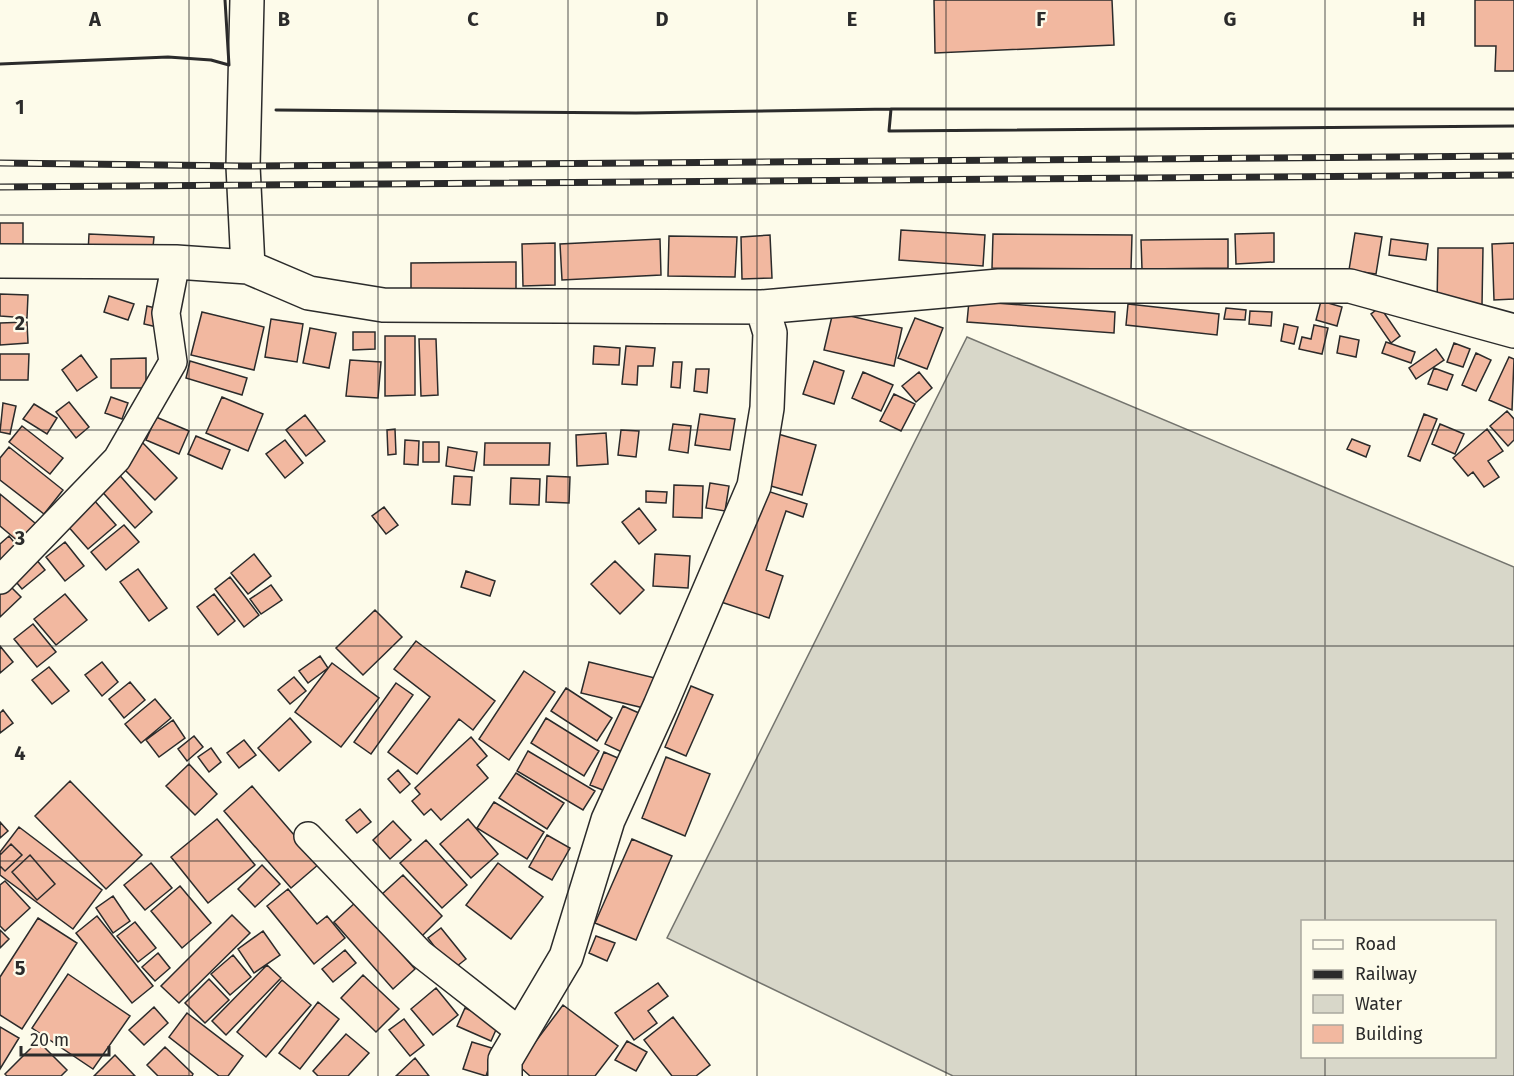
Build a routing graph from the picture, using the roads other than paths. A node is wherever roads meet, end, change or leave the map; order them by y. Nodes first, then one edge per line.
1 (247, 0) edge
2 (0, 261) edge
3 (176, 262) junction
4 (248, 267) junction
5 (762, 307) junction
6 (1514, 331) edge
7 (0, 580) edge
8 (308, 836) dead end
9 (522, 1033) junction
10 (505, 1076) edge

1 - 4 street
2 - 3 street
3 - 4 street
3 - 7 street
4 - 5 street
5 - 6 street
5 - 9 street
8 - 9 street
9 - 10 street

